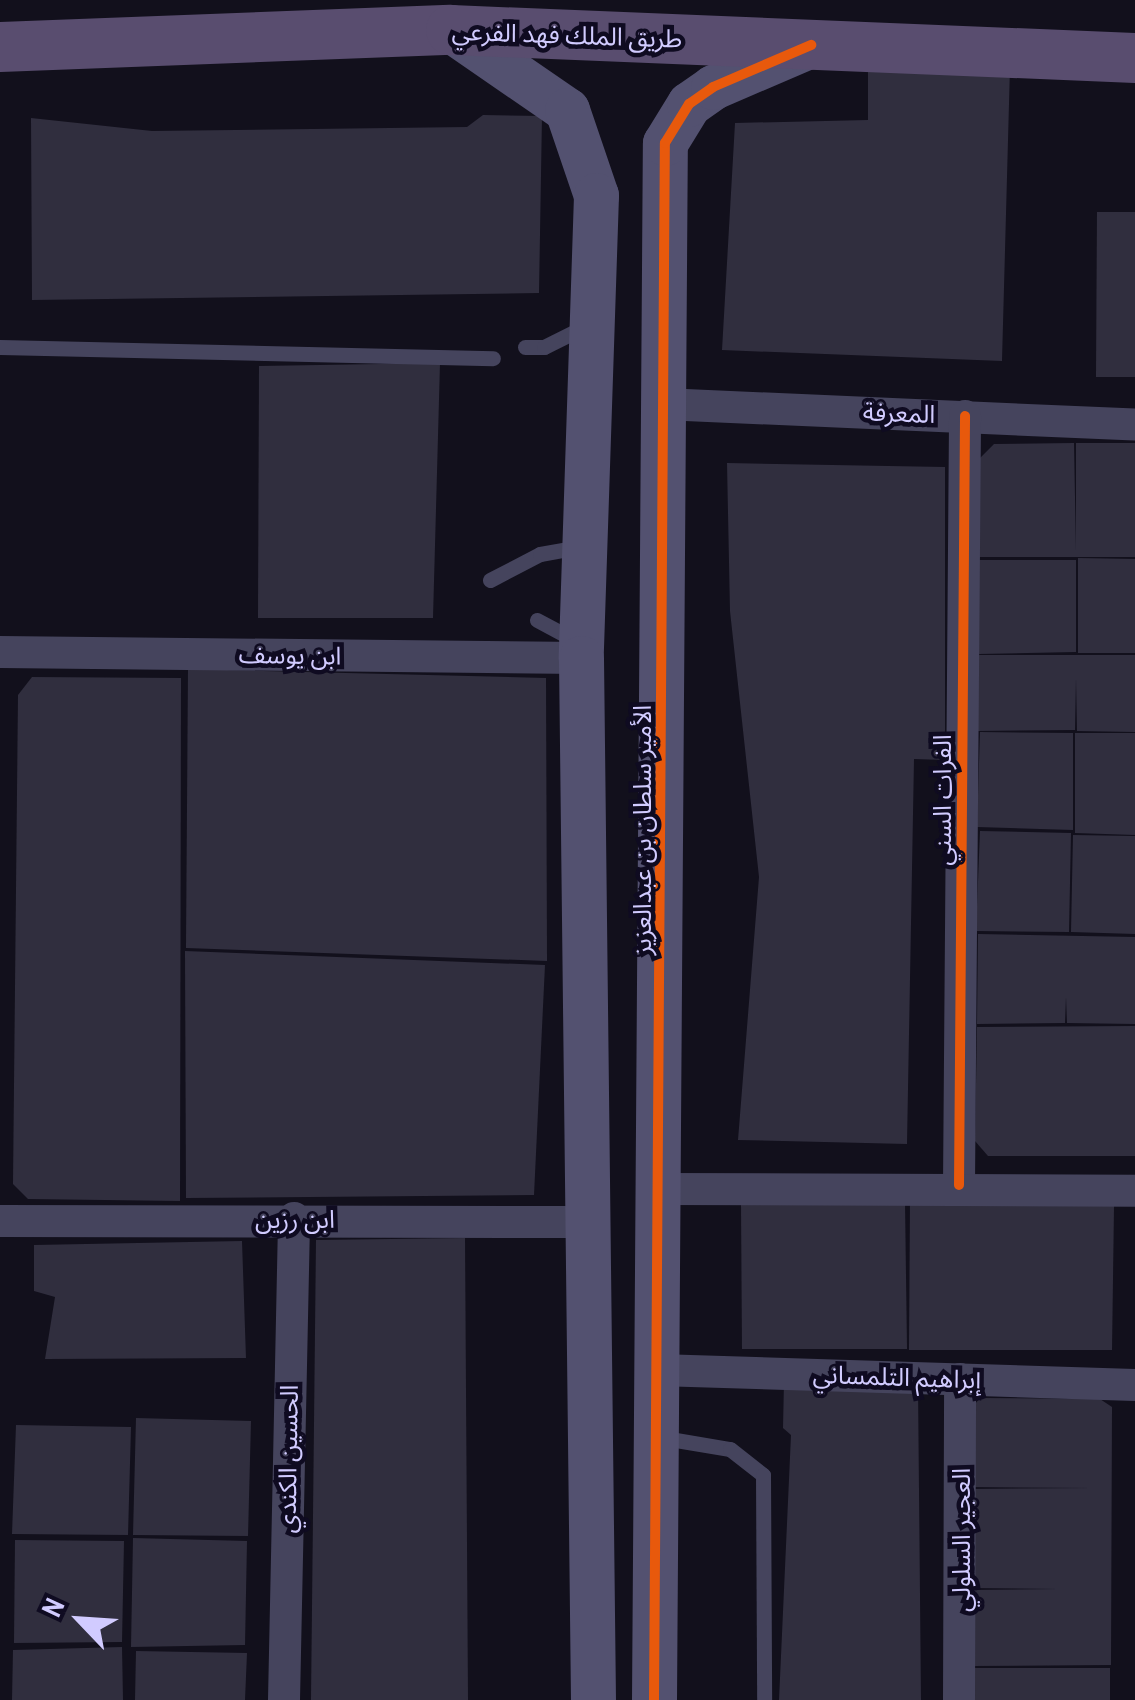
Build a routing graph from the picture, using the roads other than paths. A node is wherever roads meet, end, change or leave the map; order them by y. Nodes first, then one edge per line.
1 (451, 30) junction
2 (812, 45) junction
3 (0, 48) edge
4 (1135, 58) edge
5 (596, 195) junction
6 (666, 206) junction
7 (590, 300) junction
8 (0, 347) edge
9 (526, 347) dead end
10 (493, 358) dead end
11 (663, 404) junction
12 (965, 416) junction
13 (1135, 425) edge
14 (582, 546) junction
15 (490, 580) dead end
16 (537, 620) dead end
17 (581, 651) junction
18 (0, 652) edge
19 (959, 1185) junction
20 (660, 1189) junction
21 (1135, 1192) edge
22 (294, 1218) junction
23 (0, 1221) edge
24 (590, 1222) junction
25 (658, 1370) junction
26 (960, 1379) junction
27 (1135, 1384) edge
28 (656, 1437) junction
29 (284, 1700) edge
30 (593, 1700) edge
31 (654, 1700) edge
32 (764, 1700) edge
33 (958, 1700) edge

1 - 2 main road, طريق الملك فهد الفرعي
1 - 3 main road, طريق الملك فهد الفرعي
1 - 5 street
2 - 4 main road, طريق الملك فهد الفرعي
2 - 6 street, الأمير سلطان بن عبدالعزيز
5 - 6 street
5 - 7 street
6 - 11 street, الأمير سلطان بن عبدالعزيز
7 - 9 lane
7 - 14 street
8 - 10 lane
11 - 12 street, المعرفة
11 - 20 street, الأمير سلطان بن عبدالعزيز
12 - 13 street, المعرفة
12 - 19 street, الفرات السني
14 - 15 lane
14 - 17 street
16 - 17 lane
17 - 18 street, ابن يوسف
17 - 24 street
19 - 20 street
19 - 21 street
20 - 25 street, الأمير سلطان بن عبدالعزيز
22 - 23 street, ابن رزين
22 - 24 street, ابن رزين
22 - 29 street, الحسين الكندي
24 - 30 street
25 - 26 street, إبراهيم التلمساني
25 - 28 street, الأمير سلطان بن عبدالعزيز
26 - 27 street, إبراهيم التلمساني
26 - 33 street, العجير السلولي
28 - 31 street, الأمير سلطان بن عبدالعزيز
28 - 32 lane

